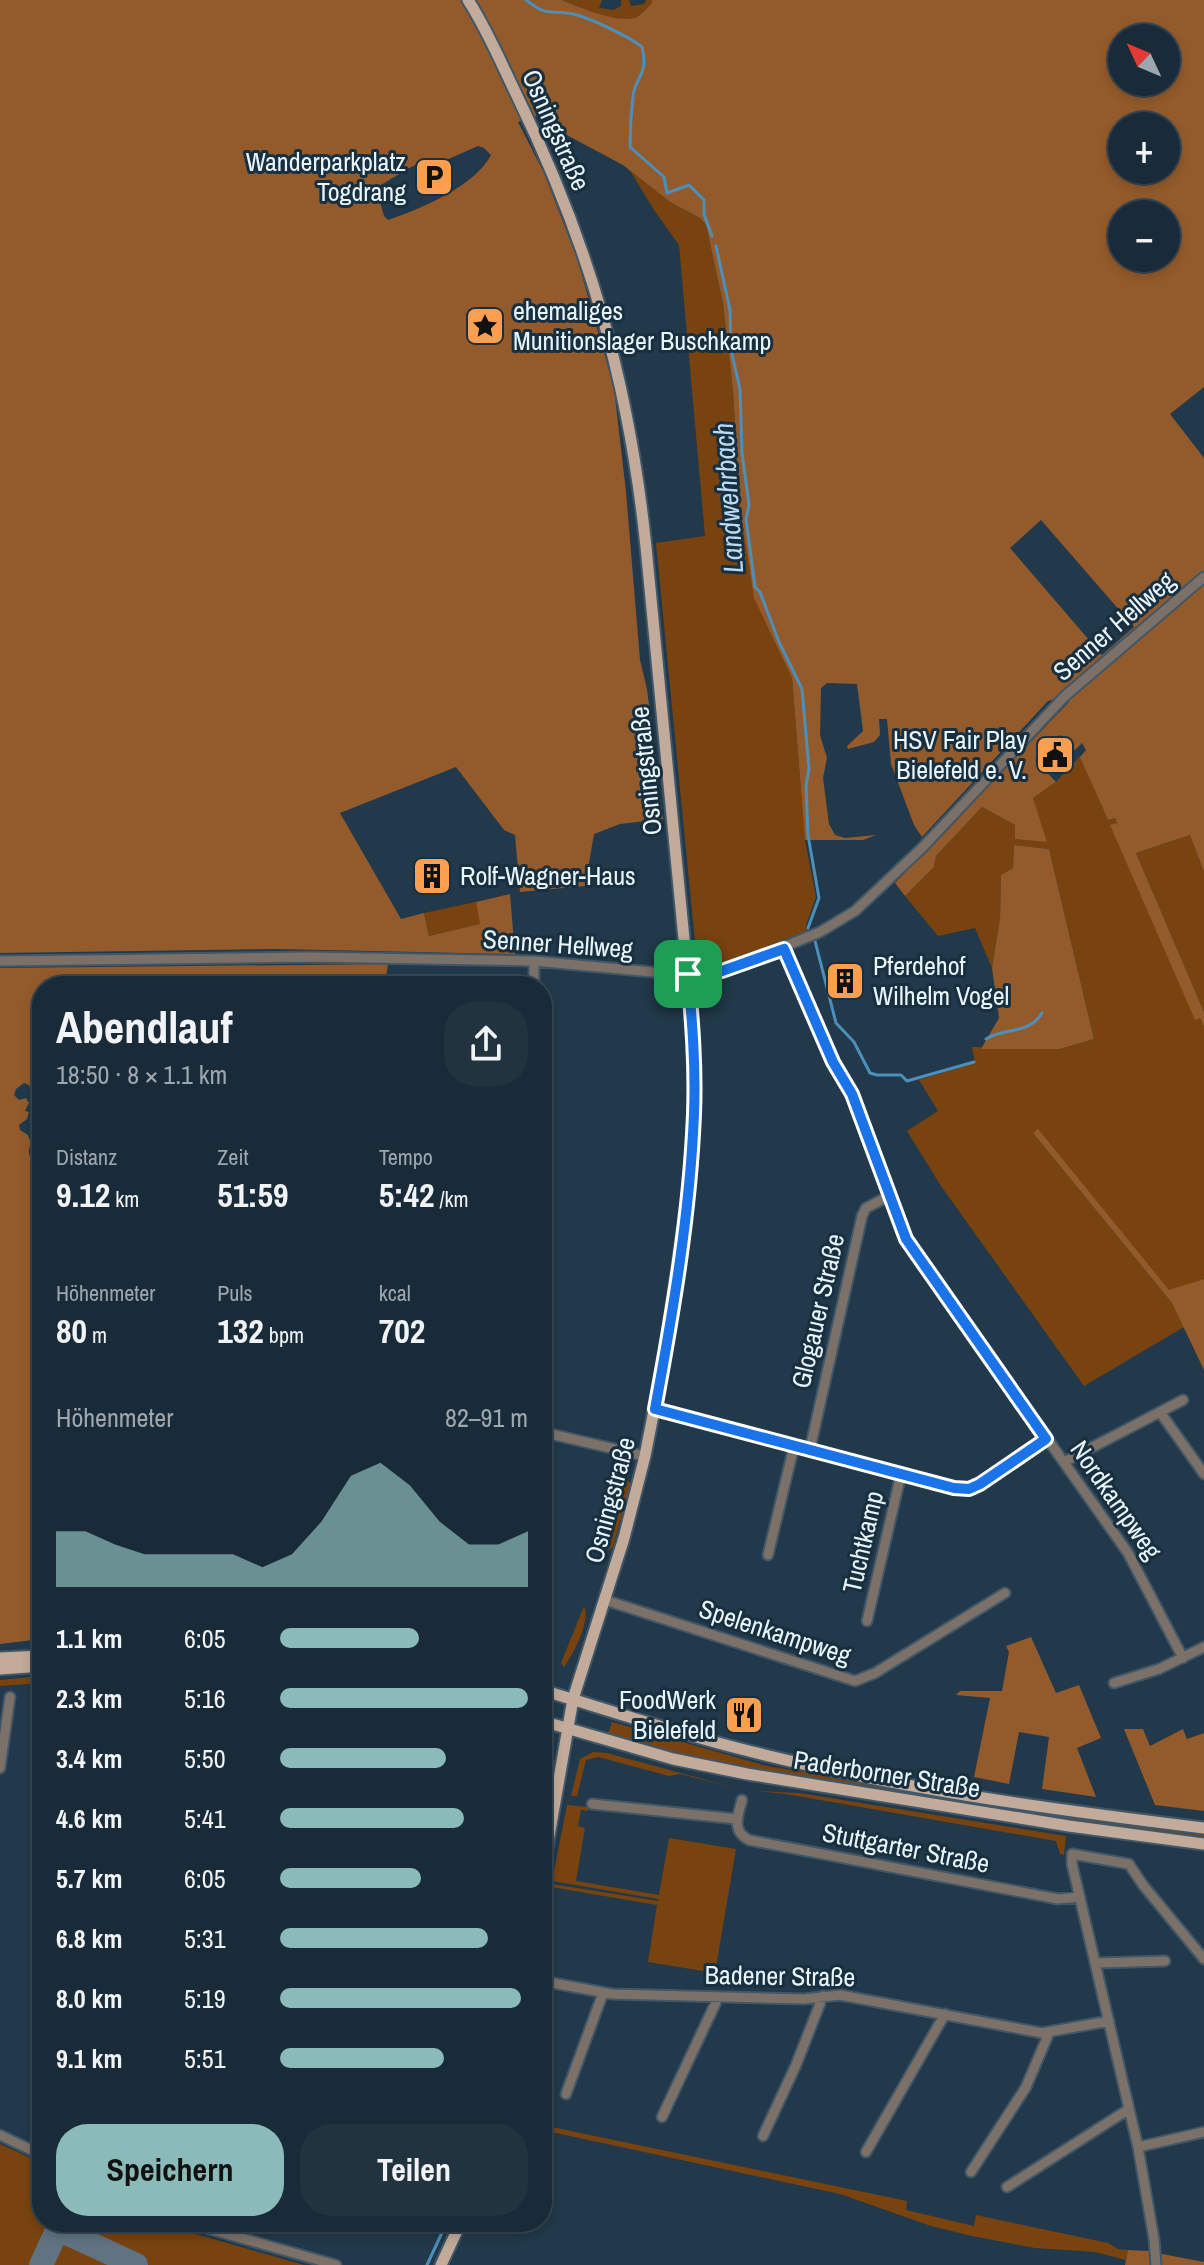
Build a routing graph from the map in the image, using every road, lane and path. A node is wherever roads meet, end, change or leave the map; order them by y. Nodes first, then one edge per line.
1 (468, 0) edge
2 (1204, 577) edge
3 (784, 949) junction
4 (0, 961) edge
5 (534, 961) junction
6 (688, 974) junction
7 (534, 976) edge
8 (889, 1196) junction
9 (1183, 1400) dead end
10 (655, 1409) junction
11 (1160, 1412) junction
12 (552, 1434) edge
13 (1046, 1439) junction
14 (794, 1446) junction
15 (810, 1449) junction
16 (645, 1456) junction
17 (1064, 1462) junction
18 (901, 1474) junction
19 (1204, 1474) edge
20 (768, 1555) dead end
21 (1005, 1593) dead end
22 (605, 1600) junction
23 (867, 1621) dead end
24 (1204, 1647) edge
25 (32, 1656) edge
26 (0, 1658) edge
27 (1183, 1658) junction
28 (32, 1667) edge
29 (0, 1669) edge
30 (1114, 1683) dead end
31 (552, 1693) edge
32 (10, 1697) dead end
33 (573, 1699) junction
34 (552, 1724) edge
35 (567, 1729) junction
36 (0, 1768) edge
37 (742, 1800) dead end
38 (592, 1804) dead end
39 (552, 1817) edge
40 (737, 1819) junction
41 (1204, 1828) edge
42 (1204, 1844) edge
43 (1080, 1897) junction
44 (1204, 1959) edge
45 (1165, 1961) dead end
46 (1096, 1963) junction
47 (552, 1983) edge
48 (603, 1993) junction
49 (823, 1996) junction
50 (718, 1998) junction
51 (945, 2014) junction
52 (1109, 2021) junction
53 (1049, 2033) junction
54 (566, 2094) dead end
55 (1129, 2109) junction
56 (662, 2117) dead end
57 (1204, 2132) edge
58 (0, 2135) edge
59 (763, 2136) dead end
60 (1138, 2147) junction
61 (32, 2150) edge
62 (866, 2152) dead end
63 (971, 2172) dead end
64 (1007, 2187) dead end
65 (220, 2232) edge
66 (456, 2232) edge
67 (336, 2265) edge
68 (441, 2265) edge
69 (1156, 2265) edge

1 - 6 main road, Osningstraße
2 - 3 street, Senner Hellweg
3 - 6 street, Senner Hellweg
3 - 8 street, Nordkampweg
4 - 5 street, Senner Hellweg
5 - 6 street, Senner Hellweg
5 - 7 street
6 - 10 main road, Osningstraße
8 - 13 street, Nordkampweg
8 - 15 street, Glogauer Straße
9 - 11 street
10 - 14 street
10 - 16 main road, Osningstraße
11 - 17 street
11 - 19 street
12 - 16 street
13 - 17 street, Nordkampweg
13 - 18 street
14 - 15 street
14 - 20 street
15 - 18 street
16 - 22 main road, Osningstraße
17 - 27 street, Nordkampweg
18 - 23 street, Tuchtkamp
21 - 22 street, Spelenkampweg
22 - 33 main road, Osningstraße
24 - 27 street
25 - 26 main road
27 - 30 street
28 - 29 main road
31 - 33 main road, Paderborner Straße
32 - 36 street
33 - 35 main road, Osningstraße
33 - 41 main road, Paderborner Straße
34 - 35 main road, Paderborner Straße
35 - 39 main road, Osningstraße
35 - 42 main road, Paderborner Straße
37 - 40 street
38 - 40 street
40 - 43 street, Stuttgarter Straße
43 - 44 street
43 - 46 street
45 - 46 street
46 - 52 street
47 - 48 street, Badener Straße
48 - 50 street, Badener Straße
48 - 54 street
49 - 50 street, Badener Straße
49 - 51 street, Badener Straße
49 - 59 street
50 - 56 street
51 - 53 street, Badener Straße
51 - 62 street
52 - 53 street, Badener Straße
52 - 55 street
53 - 63 street
55 - 60 street
55 - 64 street
57 - 60 street
58 - 61 street
60 - 69 street
65 - 67 street
66 - 68 main road

